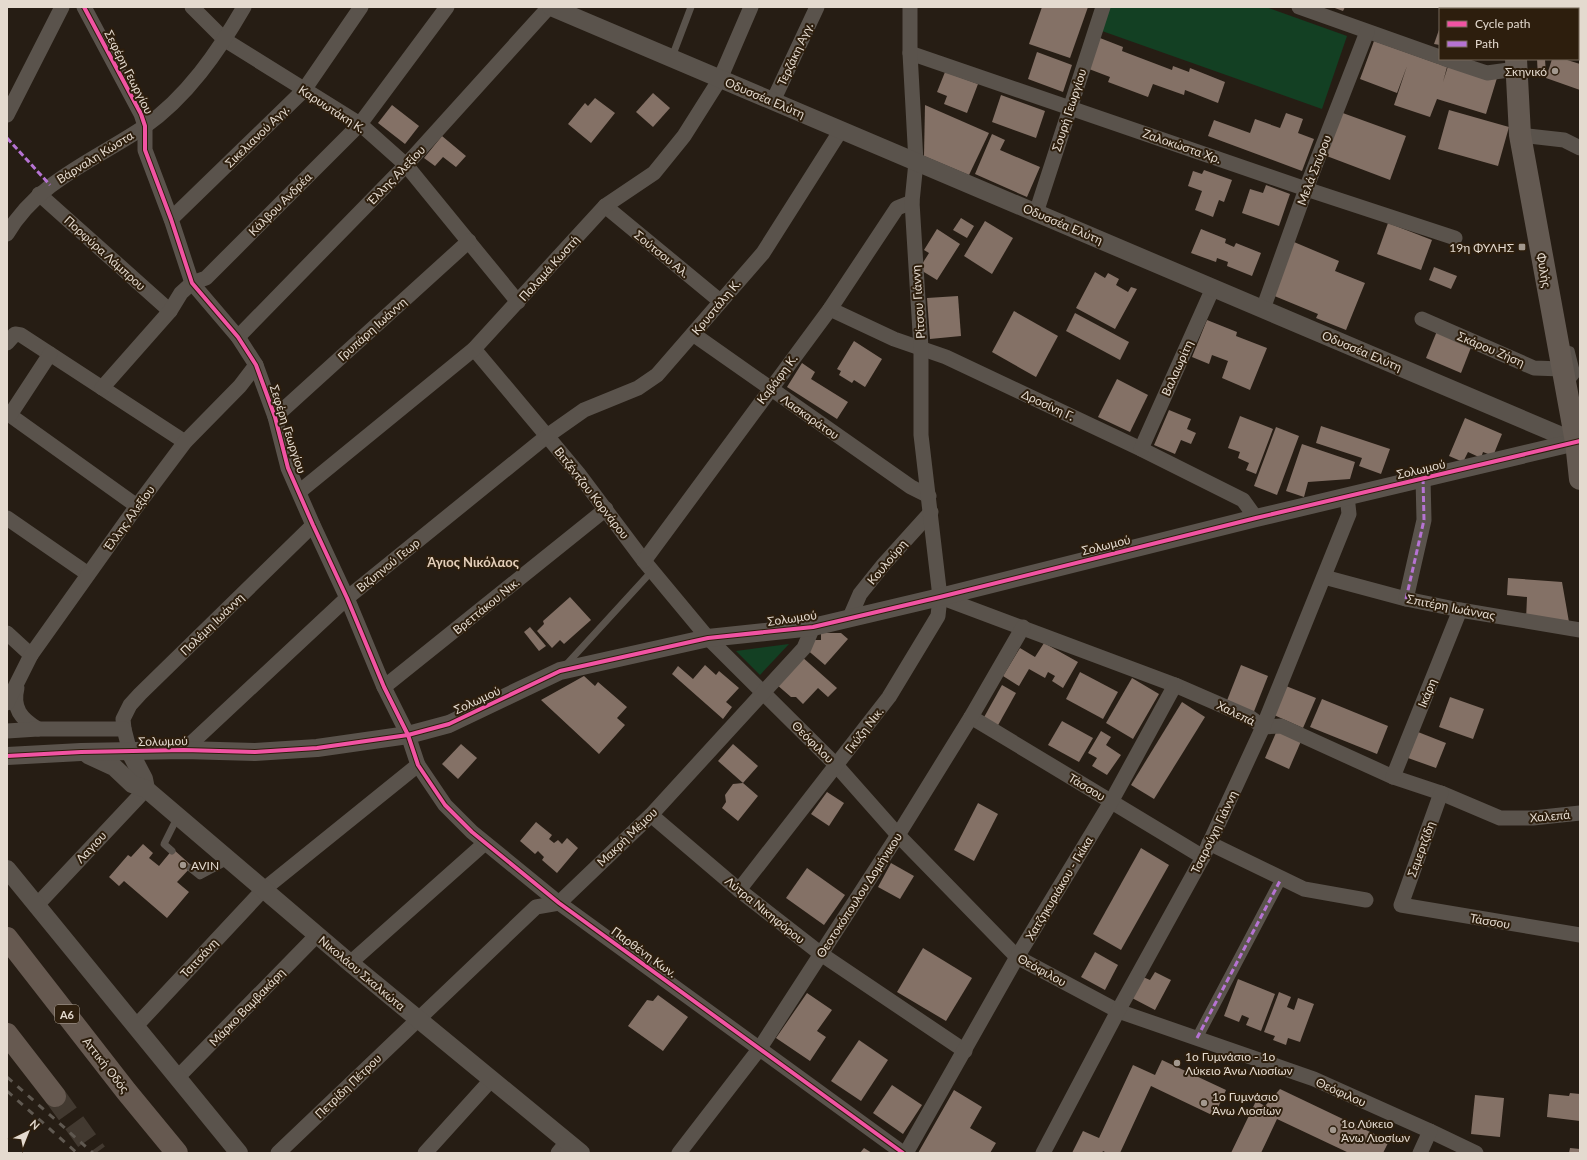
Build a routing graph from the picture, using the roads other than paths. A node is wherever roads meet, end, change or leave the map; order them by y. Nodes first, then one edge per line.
1 (62, 7) edge
2 (84, 7) edge
3 (192, 7) edge
4 (244, 7) edge
5 (361, 7) edge
6 (447, 7) edge
7 (550, 7) edge
8 (691, 7) edge
9 (751, 7) edge
10 (817, 7) edge
11 (910, 7) edge
12 (1103, 7) edge
13 (1299, 7) edge
14 (1367, 32) junction
15 (225, 40) junction
16 (910, 53) junction
17 (1439, 57) edge
18 (671, 58) junction
19 (1448, 60) edge
20 (1516, 64) edge
21 (720, 79) junction
22 (304, 90) junction
23 (773, 101) junction
24 (1069, 107) junction
25 (7, 114) edge
26 (360, 124) junction
27 (145, 126) junction
28 (841, 130) junction
29 (1520, 135) junction
30 (1580, 148) edge
31 (916, 162) junction
32 (406, 165) junction
33 (1306, 189) junction
34 (39, 194) junction
35 (912, 202) junction
36 (605, 206) junction
37 (1036, 213) junction
38 (171, 218) junction
39 (7, 234) edge
40 (1455, 238) dead end
41 (469, 241) junction
42 (192, 283) junction
43 (1213, 288) junction
44 (720, 301) junction
45 (518, 302) junction
46 (830, 308) junction
47 (1263, 309) junction
48 (170, 311) junction
49 (1422, 319) dead end
50 (693, 334) junction
51 (238, 337) junction
52 (7, 343) edge
53 (921, 348) junction
54 (474, 349) junction
55 (50, 354) junction
56 (256, 365) junction
57 (1564, 378) junction
58 (102, 388) junction
59 (770, 389) junction
60 (8, 414) edge
61 (275, 417) junction
62 (547, 436) junction
63 (185, 442) junction
64 (1578, 442) edge
65 (1141, 449) junction
66 (1424, 478) junction
67 (1580, 479) edge
68 (299, 492) junction
69 (930, 496) junction
70 (1347, 496) junction
71 (137, 506) junction
72 (606, 509) junction
73 (931, 512) junction
74 (7, 518) edge
75 (1256, 518) junction
76 (313, 525) junction
77 (648, 566) junction
78 (88, 574) junction
79 (1324, 577) junction
80 (940, 597) junction
81 (347, 598) junction
82 (1406, 599) junction
83 (1460, 610) junction
84 (850, 617) junction
85 (813, 627) junction
86 (1023, 627) junction
87 (1580, 630) edge
88 (7, 633) edge
89 (708, 638) junction
90 (31, 655) junction
91 (560, 671) junction
92 (18, 683) junction
93 (1175, 685) junction
94 (384, 687) junction
95 (762, 692) junction
96 (7, 703) edge
97 (971, 717) junction
98 (1263, 727) junction
99 (38, 729) junction
100 (124, 729) junction
101 (7, 731) edge
102 (408, 735) junction
103 (184, 750) junction
104 (81, 752) junction
105 (130, 752) junction
106 (7, 756) edge
107 (418, 765) junction
108 (836, 765) junction
109 (1393, 777) junction
110 (146, 789) junction
111 (1441, 793) junction
112 (1111, 802) junction
113 (1580, 813) edge
114 (651, 815) junction
115 (178, 816) junction
116 (898, 835) junction
117 (486, 843) junction
118 (1209, 843) junction
119 (172, 851) dead end
120 (1203, 857) junction
121 (229, 860) junction
122 (190, 868) dead end
123 (7, 869) edge
124 (1280, 878) junction
125 (263, 890) junction
126 (739, 890) junction
127 (1366, 900) dead end
128 (560, 903) junction
129 (1401, 905) joint
130 (36, 906) junction
131 (317, 935) junction
132 (1580, 935) edge
133 (7, 938) edge
134 (821, 954) junction
135 (1017, 957) junction
136 (350, 963) junction
137 (1118, 1011) junction
138 (418, 1019) junction
139 (135, 1026) junction
140 (7, 1034) edge
141 (1197, 1038) junction
142 (760, 1048) junction
143 (965, 1051) junction
144 (177, 1078) junction
145 (491, 1080) junction
146 (55, 1096) tunnel mouth
147 (1430, 1131) junction
148 (562, 1147) edge
149 (177, 1153) edge
150 (239, 1153) edge
151 (278, 1153) edge
152 (425, 1153) edge
153 (581, 1153) edge
154 (679, 1153) edge
155 (905, 1153) edge
156 (1043, 1153) edge
157 (1420, 1153) edge
158 (1476, 1153) edge

1 - 25 street
2 - 27 street, Σεφέρη Γεωργίου
3 - 15 street, Καρυωτάκη Κ.
4 - 15 street, Βάρναλη Κώστα
5 - 22 street, Σικελιανού Αγγ.
6 - 26 street, Κάλβου Ανδρέα
7 - 18 street, Οδυσσέα Ελύτη
7 - 32 street, Έλλης Αλεξίου
8 - 18 lane
9 - 21 street, Παλαμά Κωστή
10 - 23 street, Τερζάκη Αγγ.
11 - 16 street, Ρίτσου Γιάννη
12 - 24 street, Σουρή Γεωργίου
13 - 14 street
14 - 17 street
14 - 33 street, Μελά Σπύρου
15 - 22 street, Καρυωτάκη Κ.
15 - 27 street, Βάρναλη Κώστα
16 - 24 street, Ζαλοκώστα Χρ.
16 - 31 street, Ρίτσου Γιάννη
18 - 21 street, Οδυσσέα Ελύτη
19 - 20 street
20 - 29 main road, Φυλής
21 - 23 street, Οδυσσέα Ελύτη
21 - 36 street, Παλαμά Κωστή
22 - 26 street, Καρυωτάκη Κ.
22 - 38 street, Σικελιανού Αγγ.
23 - 28 street, Οδυσσέα Ελύτη
24 - 33 street, Ζαλοκώστα Χρ.
24 - 37 street, Σουρή Γεωργίου
26 - 32 street, Καρυωτάκη Κ.
26 - 42 street, Κάλβου Ανδρέα
27 - 34 street, Βάρναλη Κώστα
27 - 38 street, Σεφέρη Γεωργίου
28 - 31 street, Οδυσσέα Ελύτη
28 - 44 street, Κρυστάλη Κ.
29 - 30 street
29 - 57 main road, Φυλής
31 - 35 street, Ρίτσου Γιάννη
31 - 37 street, Οδυσσέα Ελύτη
32 - 41 street, Καρυωτάκη Κ.
32 - 51 street, Έλλης Αλεξίου
33 - 40 street, Ζαλοκώστα Χρ.
33 - 47 street, Μελά Σπύρου
34 - 39 street, Βάρναλη Κώστα
34 - 48 street, Πορφύρα Λάμπρου
35 - 46 street, Καβάφη Κ.
35 - 53 street, Ρίτσου Γιάννη
36 - 44 street, Σούτσου Αλ.
36 - 45 street, Παλαμά Κωστή
37 - 43 street, Οδυσσέα Ελύτη
38 - 42 street, Σεφέρη Γεωργίου
41 - 45 street, Καρυωτάκη Κ.
41 - 61 street, Γρυπάρη Ιωάννη
42 - 48 street, Κάλβου Ανδρέα
42 - 51 street, Σεφέρη Γεωργίου
43 - 47 street, Οδυσσέα Ελύτη
43 - 65 street, Βαλαωρίτη
44 - 50 street, Κρυστάλη Κ.
45 - 54 street, Παλαμά Κωστή
46 - 53 street, Δροσίνη Γ.
46 - 59 street, Καβάφη Κ.
47 - 64 street, Οδυσσέα Ελύτη
48 - 58 street, Κάλβου Ανδρέα
49 - 57 street, Σκάρου Ζήση
50 - 59 street, Λασκαράτου
50 - 62 street, Κρυστάλη Κ.
51 - 56 street, Σεφέρη Γεωργίου
52 - 55 street
53 - 65 street, Δροσίνη Γ.
53 - 69 street, Ρίτσου Γιάννη
54 - 62 street, Βιτζέντζου Κορνάρου
54 - 68 street, Παλαμά Κωστή
55 - 58 street
55 - 60 street
56 - 61 street, Σεφέρη Γεωργίου
56 - 63 street, Έλλης Αλεξίου
57 - 64 main road, Φυλής
58 - 63 street
59 - 69 street, Λασκαράτου
59 - 77 street, Καβάφη Κ.
60 - 71 street
61 - 68 street, Σεφέρη Γεωργίου
62 - 72 street, Βιτζέντζου Κορνάρου
62 - 81 street, Βιζυηνού Γεωρ
63 - 71 street, Έλλης Αλεξίου
64 - 66 street, Σολωμού
64 - 67 main road, Φυλής
65 - 75 street, Δροσίνη Γ.
66 - 70 street, Σολωμού
66 - 82 street
68 - 76 street, Σεφέρη Γεωργίου
69 - 73 street, Ρίτσου Γιάννη
70 - 75 street, Σολωμού
70 - 79 street, Τσαρούχη Γιάννη
71 - 78 street, Έλλης Αλεξίου
72 - 77 street, Βιτζέντζου Κορνάρου
72 - 94 street, Βρεττάκου Νικ.
73 - 80 street, Ρίτσου Γιάννη
73 - 84 street, Κουλούρη
74 - 78 street
75 - 80 street, Σολωμού
76 - 81 street, Σεφέρη Γεωργίου
76 - 100 street, Πολέμη Ιωάννη
77 - 89 street, Βιτζέντζου Κορνάρου
77 - 91 lane
78 - 90 street, Έλλης Αλεξίου
79 - 82 street, Σπιτέρη Ιωάννας
79 - 98 street, Τσαρούχη Γιάννη
80 - 84 street, Σολωμού
80 - 86 street, Χαλεπά
80 - 108 street, Γκύζη Νικ.
81 - 94 street, Σεφέρη Γεωργίου
81 - 103 street, Βιζυηνού Γεωρ
82 - 83 street, Σπιτέρη Ιωάννας
83 - 87 street, Σπιτέρη Ιωάννας
83 - 109 street, Ικάρη
84 - 85 street, Σολωμού
85 - 89 street, Σολωμού
85 - 95 street, Μακρή Μέμου
86 - 93 street, Χαλεπά
86 - 97 street, Θεοτοκόπουλου Δομήνικου
88 - 90 street
89 - 91 street, Σολωμού
89 - 95 street, Θεόφιλου
90 - 92 street, Έλλης Αλεξίου
91 - 102 street, Σολωμού
92 - 96 street, Έλλης Αλεξίου
92 - 99 street, Έλλης Αλεξίου
93 - 98 street, Χαλεπά
93 - 112 street, Χατζηκυριάκου - Γκίκα
94 - 102 street, Σεφέρη Γεωργίου
95 - 108 street, Θεόφιλου
95 - 114 street, Μακρή Μέμου
97 - 112 street, Τάσσου
97 - 116 street, Θεοτοκόπουλου Δομήνικου
98 - 109 street, Χαλεπά
98 - 118 street, Τσαρούχη Γιάννη
99 - 100 street
99 - 101 street
100 - 105 street
102 - 103 street, Σολωμού
102 - 107 street, Παρθένη Κων.
103 - 105 street, Σολωμού
104 - 105 street, Σολωμού
104 - 106 street, Σολωμού
104 - 110 street, Νικολάου Σκαλκώτα
105 - 110 street
107 - 117 street, Παρθένη Κων.
107 - 125 street, Τσιτσάνη
108 - 116 street, Θεόφιλου
108 - 126 street, Γκύζη Νικ.
109 - 111 street, Χαλεπά
110 - 115 street, Νικολάου Σκαλκώτα
110 - 130 street, Λαγιου
111 - 113 street, Χαλεπά
111 - 129 street, Σεμερτζίδη
112 - 120 street, Τάσσου
112 - 135 street, Χατζηκυριάκου - Γκίκα
114 - 126 street, Λύτρα Νικηφόρου
114 - 128 street, Μακρή Μέμου
115 - 119 lane
115 - 121 street, Νικολάου Σκαλκώτα
116 - 134 street, Θεοτοκόπουλου Δομήνικου
116 - 135 street, Θεόφιλου
117 - 128 street, Παρθένη Κων.
117 - 136 street
118 - 120 street, Τσαρούχη Γιάννη
118 - 124 street
120 - 137 street, Τσαρούχη Γιάννη
121 - 122 lane
121 - 125 street, Νικολάου Σκαλκώτα
123 - 130 street
124 - 127 street
124 - 141 street
125 - 131 street, Νικολάου Σκαλκώτα
125 - 139 street, Τσιτσάνη
126 - 134 street, Λύτρα Νικηφόρου
128 - 138 street
128 - 142 street, Παρθένη Κων.
129 - 132 street, Τάσσου
130 - 139 street
131 - 136 street, Νικολάου Σκαλκώτα
131 - 144 street, Μάρκο Βαμβακάρη
133 - 149 highway, Αττική Οδός / Α6
134 - 142 street, Θεοτοκόπουλου Δομήνικου
134 - 143 street, Λύτρα Νικηφόρου
135 - 137 street, Θεόφιλου
135 - 143 street, Χατζηκυριάκου - Γκίκα
136 - 138 street, Νικολάου Σκαλκώτα
137 - 141 street, Θεόφιλου
137 - 156 street, Τσαρούχη Γιάννη
138 - 145 street, Νικολάου Σκαλκώτα
138 - 151 street, Πετρίδη Πέτρου
139 - 144 street
140 - 146 highway
141 - 147 street, Θεόφιλου
142 - 154 street, Θεοτοκόπουλου Δομήνικου
142 - 155 street, Παρθένη Κων.
143 - 155 street, Χατζηκυριάκου - Γκίκα
144 - 150 street
145 - 148 street, Νικολάου Σκαλκώτα
145 - 152 street
147 - 157 street
147 - 158 street, Θεόφιλου
148 - 153 street, Νικολάου Σκαλκώτα

